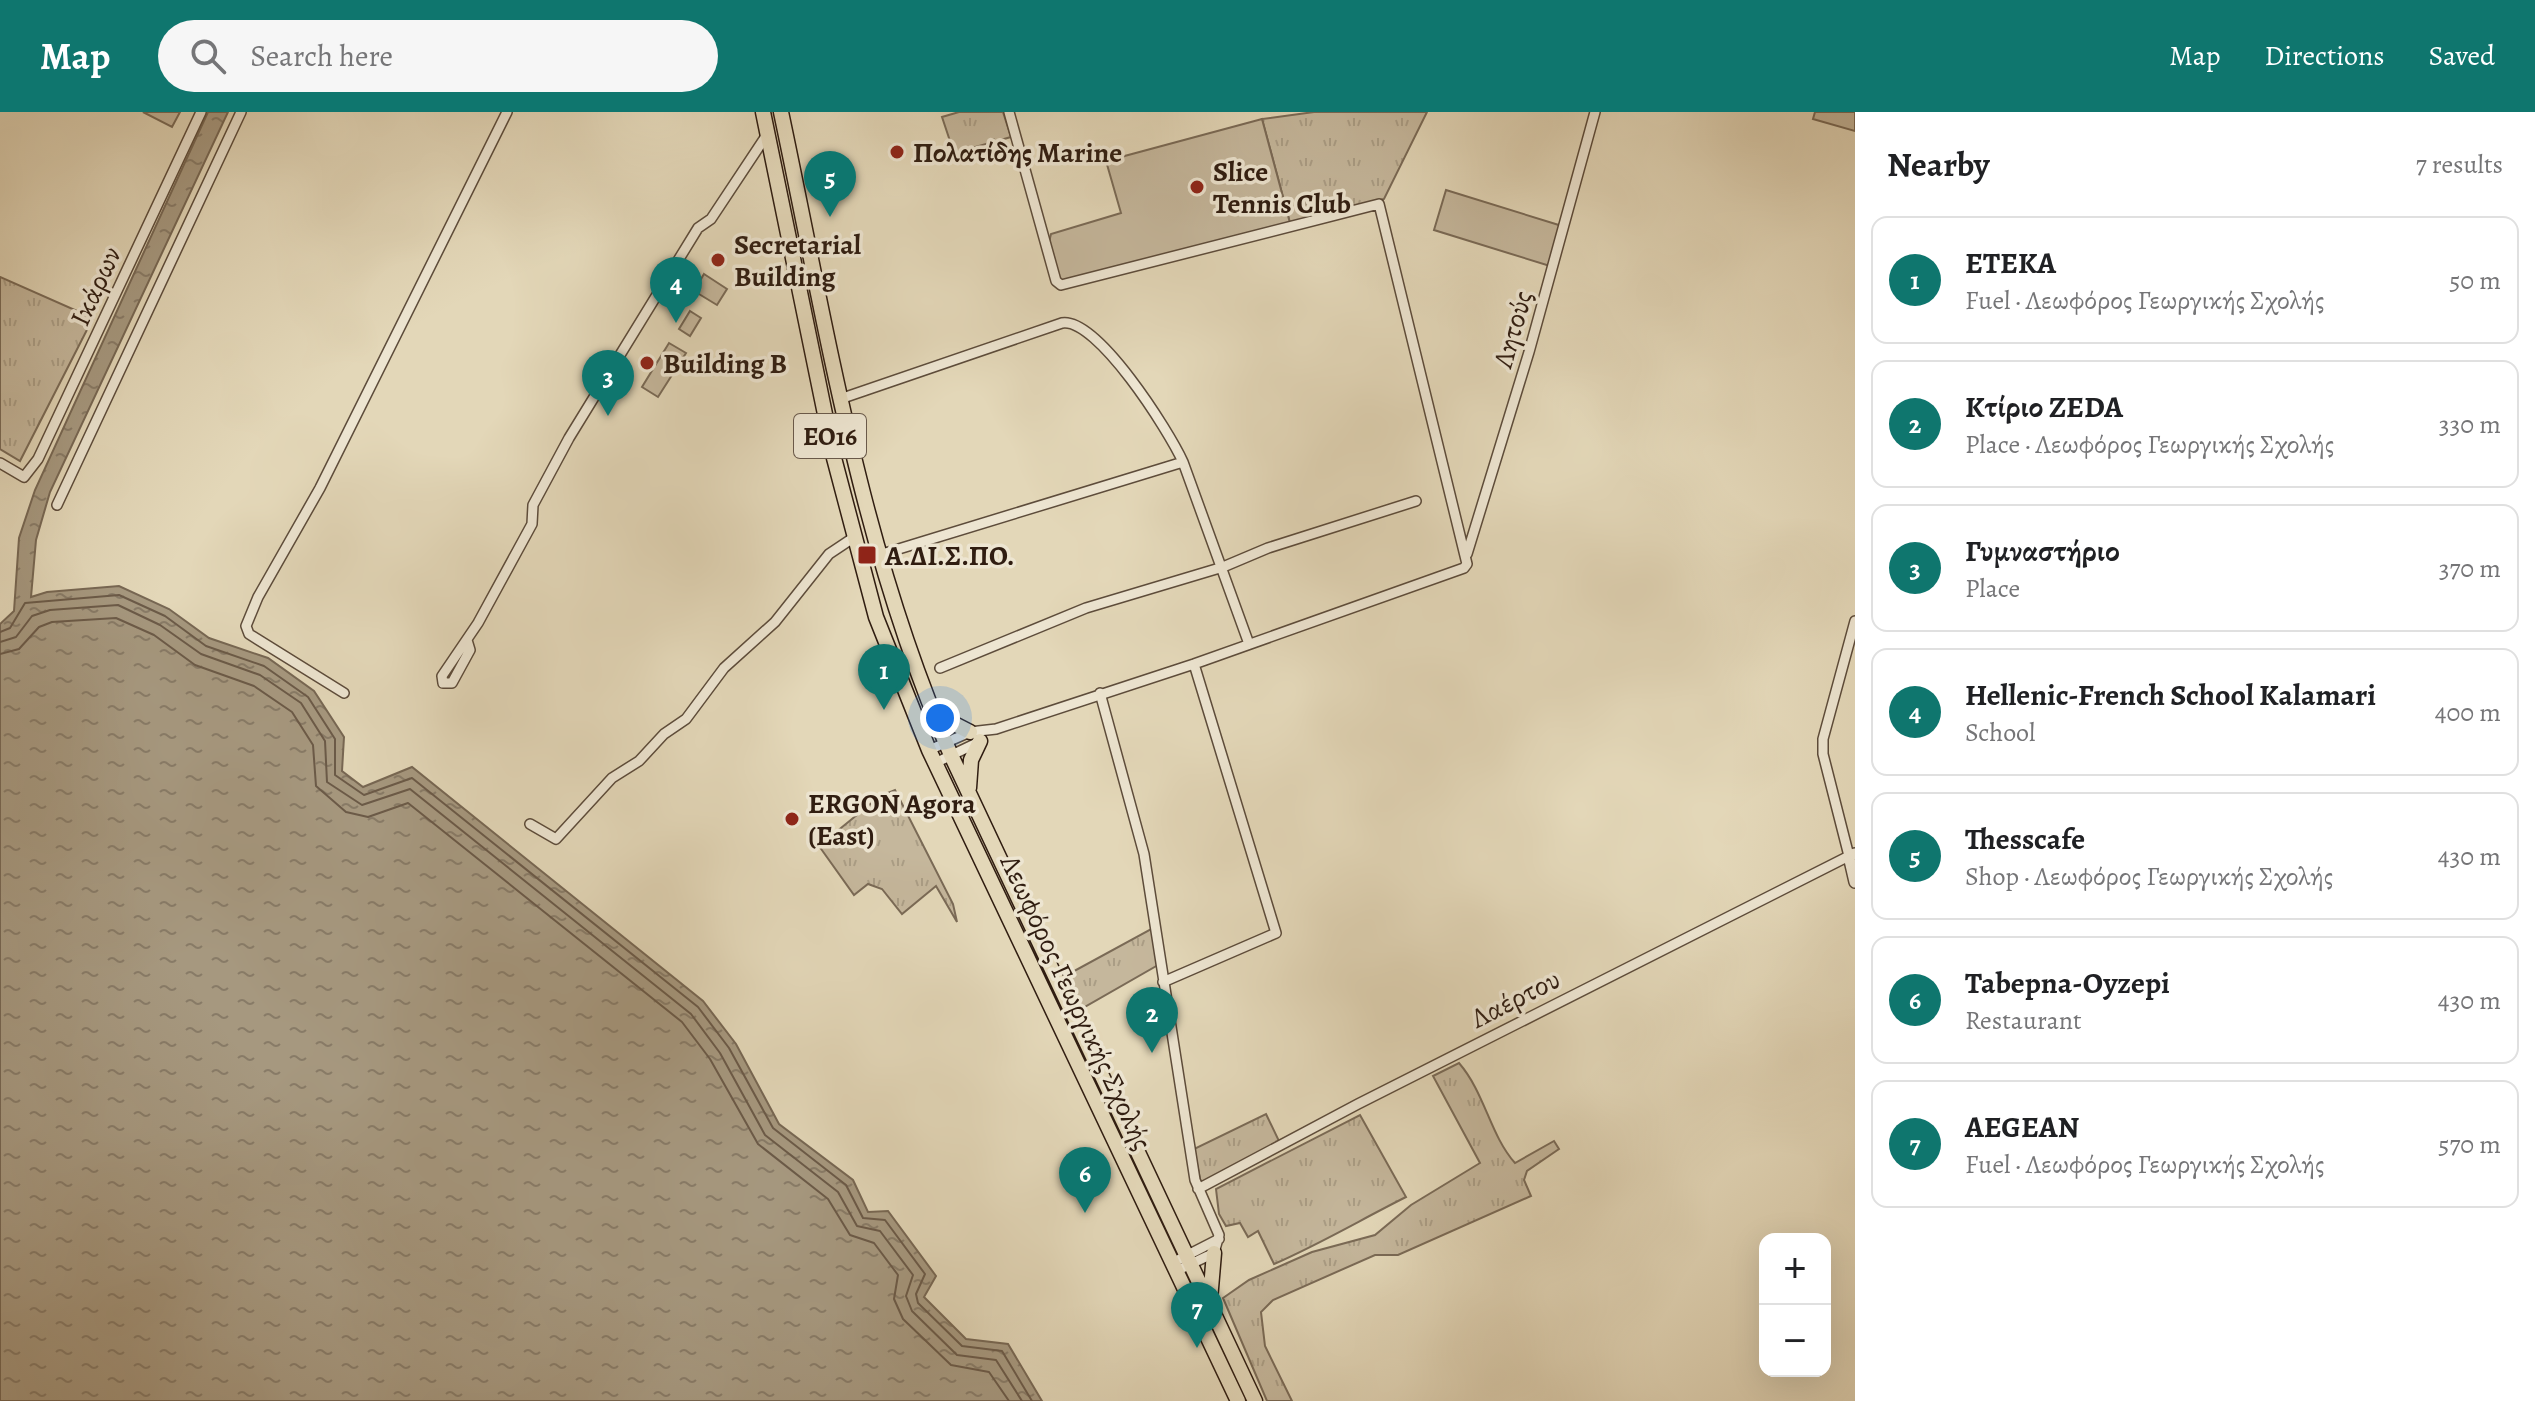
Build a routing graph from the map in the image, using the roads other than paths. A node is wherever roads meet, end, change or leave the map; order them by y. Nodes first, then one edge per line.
1 (201, 112) edge
2 (241, 112) edge
3 (507, 112) edge
4 (763, 112) edge
5 (781, 112) edge
6 (1009, 112) edge
7 (1595, 112) edge
8 (768, 133) junction
9 (840, 399) junction
10 (1183, 462) junction
11 (0, 463) edge
12 (1416, 501) dead end
13 (57, 505) dead end
14 (853, 538) junction
15 (879, 555) junction
16 (1466, 557) junction
17 (1223, 567) junction
18 (1855, 621) edge
19 (467, 640) dead end
20 (1249, 644) junction
21 (1194, 664) junction
22 (940, 668) dead end
23 (344, 693) dead end
24 (1100, 693) junction
25 (933, 713) junction
26 (975, 737) junction
27 (948, 749) junction
28 (932, 756) junction
29 (969, 793) junction
30 (530, 824) dead end
31 (1852, 855) edge
32 (1855, 882) edge
33 (1163, 982) junction
34 (1198, 1189) junction
35 (1216, 1246) junction
36 (1181, 1264) junction
37 (1211, 1308) junction
38 (1238, 1401) edge
39 (1255, 1401) edge

1 - 11 street, Ικάρων
2 - 13 street
3 - 23 street
4 - 8 main road, Λεωφόρος Γεωργικής Σχολής / ΕΟ16
5 - 9 main road, ΕΟ16
6 - 16 street
7 - 16 street, Λητούς
8 - 14 main road, Λεωφόρος Γεωργικής Σχολής / ΕΟ16
8 - 19 street
9 - 10 street
9 - 15 main road, ΕΟ16
10 - 15 street
10 - 17 street
12 - 17 street
14 - 28 main road, Λεωφόρος Γεωργικής Σχολής / ΕΟ16
14 - 30 street
15 - 25 main road, ΕΟ16
16 - 20 street
17 - 20 street
17 - 22 street
18 - 31 street
20 - 21 street
21 - 24 street
21 - 33 street
24 - 26 street
24 - 33 street
25 - 26 main road
25 - 27 main road, ΕΟ16
26 - 27 street
26 - 29 main road
27 - 28 street
27 - 29 main road, ΕΟ16
28 - 36 main road, Λεωφόρος Γεωργικής Σχολής / ΕΟ16
29 - 36 main road, Λεωφόρος Γεωργικής Σχολής / ΕΟ16
31 - 32 street
31 - 34 street, Λαέρτου
33 - 34 street
34 - 35 street
35 - 36 street
35 - 36 street
35 - 37 main road
36 - 37 main road, Λεωφόρος Γεωργικής Σχολής / ΕΟ16
36 - 38 main road, Λεωφόρος Γεωργικής Σχολής / ΕΟ16
37 - 39 main road, Λεωφόρος Γεωργικής Σχολής / ΕΟ16

